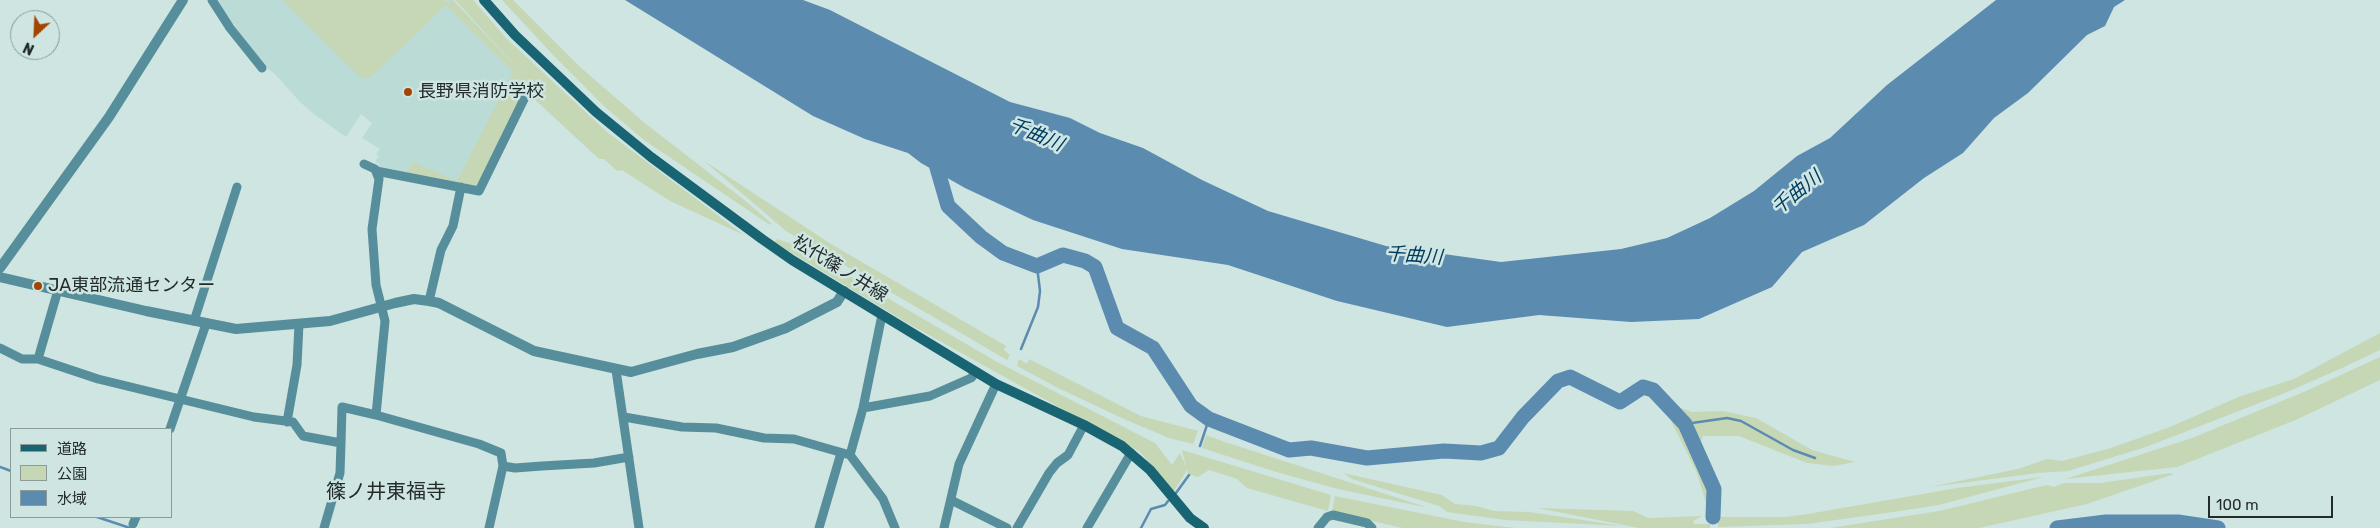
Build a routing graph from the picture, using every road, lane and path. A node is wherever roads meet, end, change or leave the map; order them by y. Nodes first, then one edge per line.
1 (183, 0) edge
2 (212, 0) edge
3 (484, 0) edge
4 (262, 68) dead end
5 (528, 91) dead end
6 (364, 164) dead end
7 (376, 171) junction
8 (237, 187) dead end
9 (461, 187) junction
10 (0, 268) edge
11 (0, 277) edge
12 (58, 290) junction
13 (844, 292) junction
14 (429, 301) junction
15 (383, 307) junction
16 (882, 315) junction
17 (194, 321) junction
18 (206, 324) junction
19 (299, 324) junction
20 (0, 348) edge
21 (38, 359) junction
22 (616, 370) junction
23 (976, 372) junction
24 (996, 384) junction
25 (179, 399) junction
26 (863, 408) junction
27 (376, 415) junction
28 (624, 418) junction
29 (287, 422) junction
30 (1084, 425) junction
31 (170, 428) edge
32 (341, 443) junction
33 (1132, 453) junction
34 (846, 454) junction
35 (629, 458) junction
36 (503, 466) junction
37 (951, 500) junction
38 (324, 528) edge
39 (489, 528) edge
40 (639, 528) edge
41 (819, 528) edge
42 (895, 528) edge
43 (944, 528) edge
44 (1007, 528) edge
45 (1017, 528) edge
46 (1086, 528) edge
47 (1204, 528) edge
48 (1318, 528) edge
49 (1372, 528) edge

1 - 10 street
2 - 4 street
3 - 13 main road, 松代篠ノ井線
5 - 9 street
6 - 7 street
7 - 9 street
7 - 15 street
8 - 17 street
9 - 14 street
11 - 12 street
12 - 17 street
12 - 21 street
13 - 16 main road, 松代篠ノ井線
13 - 22 street
14 - 15 street
14 - 22 street
15 - 19 street
15 - 27 street
16 - 23 main road, 松代篠ノ井線
16 - 26 street
17 - 18 street
18 - 19 street
18 - 25 street
19 - 29 street
20 - 21 street
21 - 25 street
22 - 28 street
23 - 24 main road, 松代篠ノ井線
23 - 26 street
24 - 30 main road, 松代篠ノ井線
24 - 37 street
25 - 29 street
25 - 31 street
26 - 34 street
27 - 32 street
27 - 36 street
28 - 34 street
28 - 35 street
29 - 32 street
30 - 33 main road, 松代篠ノ井線
30 - 45 street
32 - 38 street
33 - 46 street
33 - 47 main road, 松代篠ノ井線
34 - 41 street
34 - 42 street
35 - 36 street
35 - 40 street
36 - 39 street
37 - 43 street
37 - 44 street
48 - 49 street

